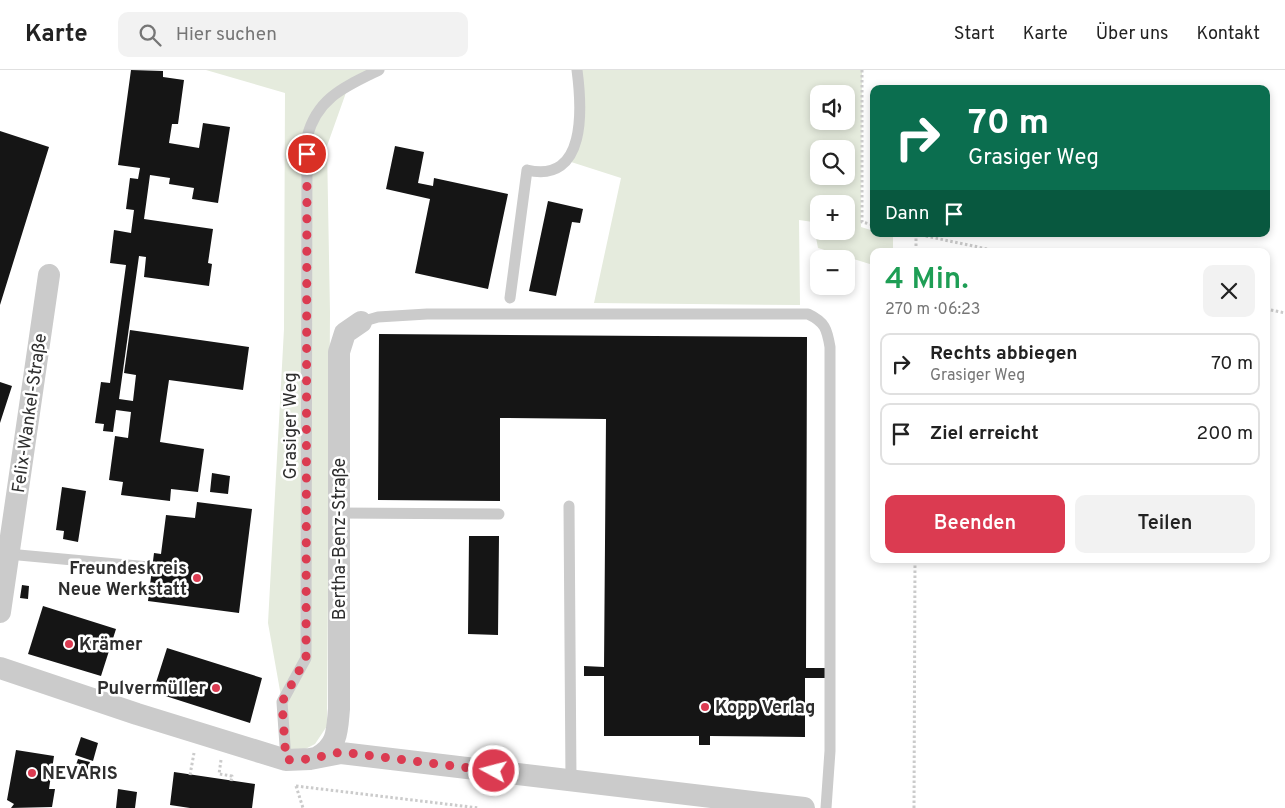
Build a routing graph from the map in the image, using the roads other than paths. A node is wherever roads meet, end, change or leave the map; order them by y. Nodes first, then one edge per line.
1 (379, 70) edge
2 (577, 70) edge
3 (49, 275) dead end
4 (510, 298) dead end
5 (361, 322) joint
6 (569, 506) dead end
7 (338, 513) junction
8 (499, 514) dead end
9 (8, 554) junction
10 (149, 567) dead end
11 (0, 612) edge
12 (0, 668) edge
13 (318, 757) junction
14 (286, 760) junction
15 (571, 780) junction
16 (804, 808) edge
17 (826, 808) edge

1 - 14 lane, Grasiger Weg
2 - 4 lane
3 - 9 street, Felix-Wankel-Straße
5 - 7 street, Bertha-Benz-Straße
5 - 17 lane
6 - 15 lane
7 - 8 lane
7 - 13 street, Bertha-Benz-Straße
9 - 10 lane
9 - 11 street, Felix-Wankel-Straße
12 - 14 street
13 - 14 street
13 - 15 street
15 - 16 street

